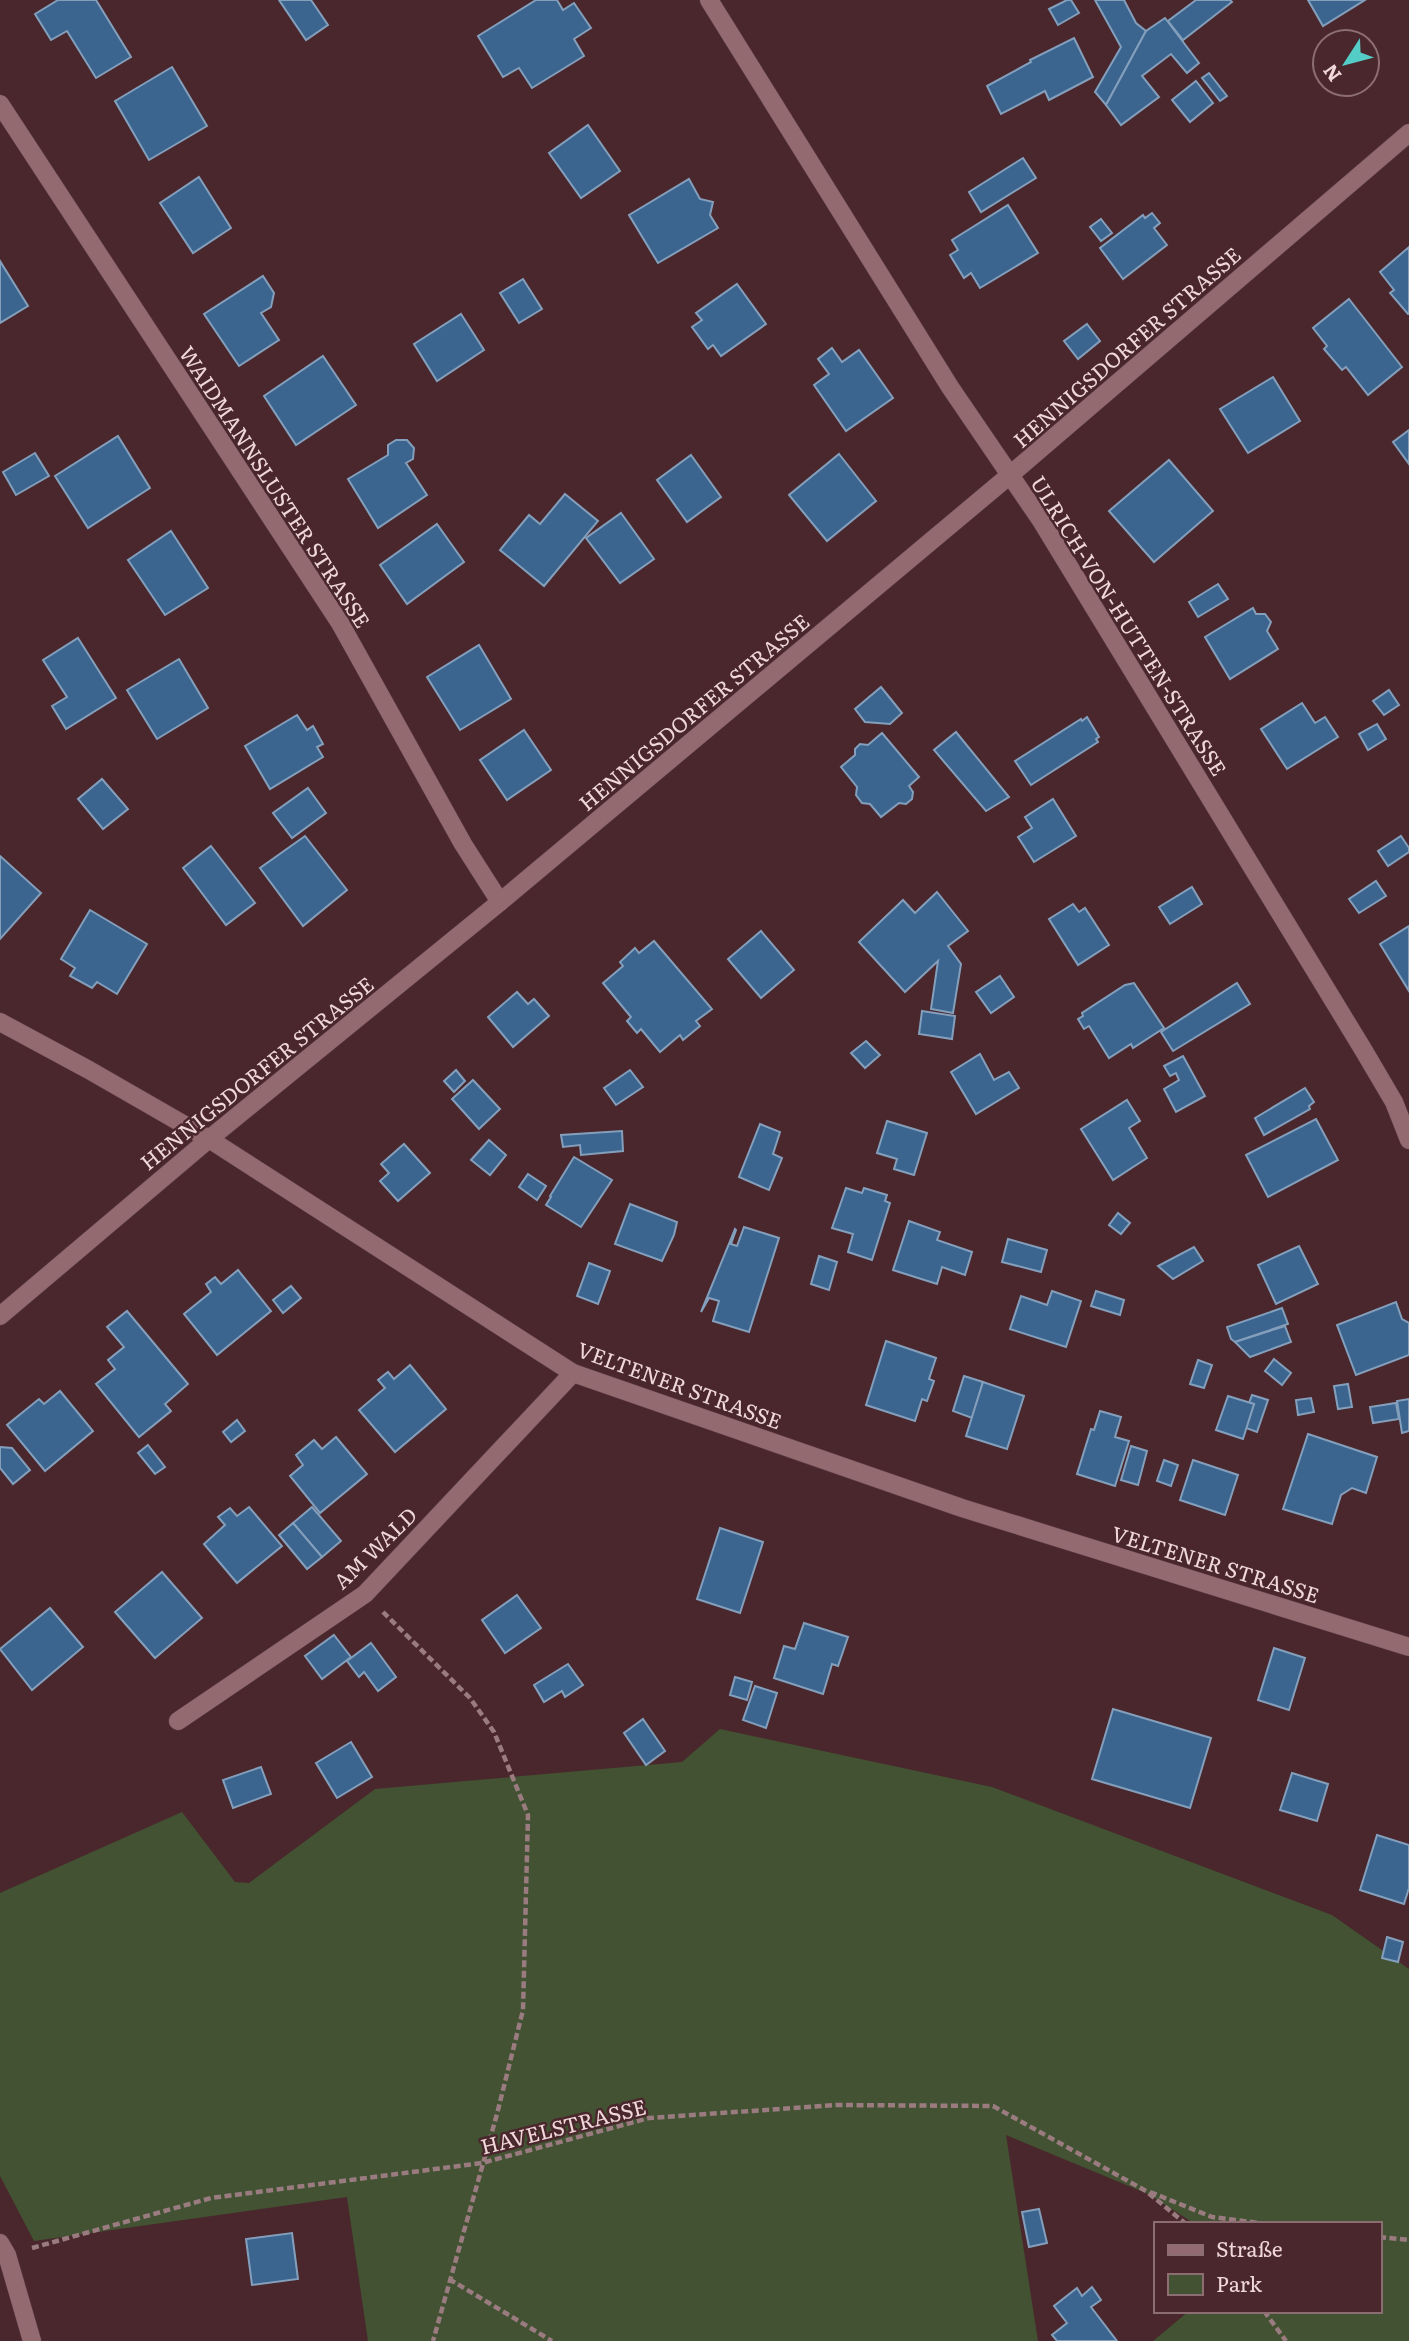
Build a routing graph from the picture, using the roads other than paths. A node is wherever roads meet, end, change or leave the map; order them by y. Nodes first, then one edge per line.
1 (709, 0) edge
2 (0, 104) edge
3 (1409, 133) edge
4 (1010, 475) junction
5 (500, 902) junction
6 (0, 1023) edge
7 (1401, 1099) edge
8 (209, 1139) junction
9 (1409, 1140) edge
10 (0, 1316) edge
11 (573, 1373) junction
12 (1409, 1647) edge
13 (178, 1721) dead end
14 (4, 2249) edge
15 (32, 2341) edge

1 - 4 street, ULRICH-VON-HUTTEN-STRASSE
2 - 5 street, WAIDMANNSLUSTER STRASSE
3 - 4 street, HENNIGSDORFER STRASSE
4 - 5 street, HENNIGSDORFER STRASSE
4 - 7 street, ULRICH-VON-HUTTEN-STRASSE
5 - 8 street, HENNIGSDORFER STRASSE
6 - 8 street, VELTENER STRASSE
7 - 9 street, ULRICH-VON-HUTTEN-STRASSE
8 - 10 street, HENNIGSDORFER STRASSE
8 - 11 street, VELTENER STRASSE
11 - 12 street, VELTENER STRASSE
11 - 13 street, AM WALD
14 - 15 street

